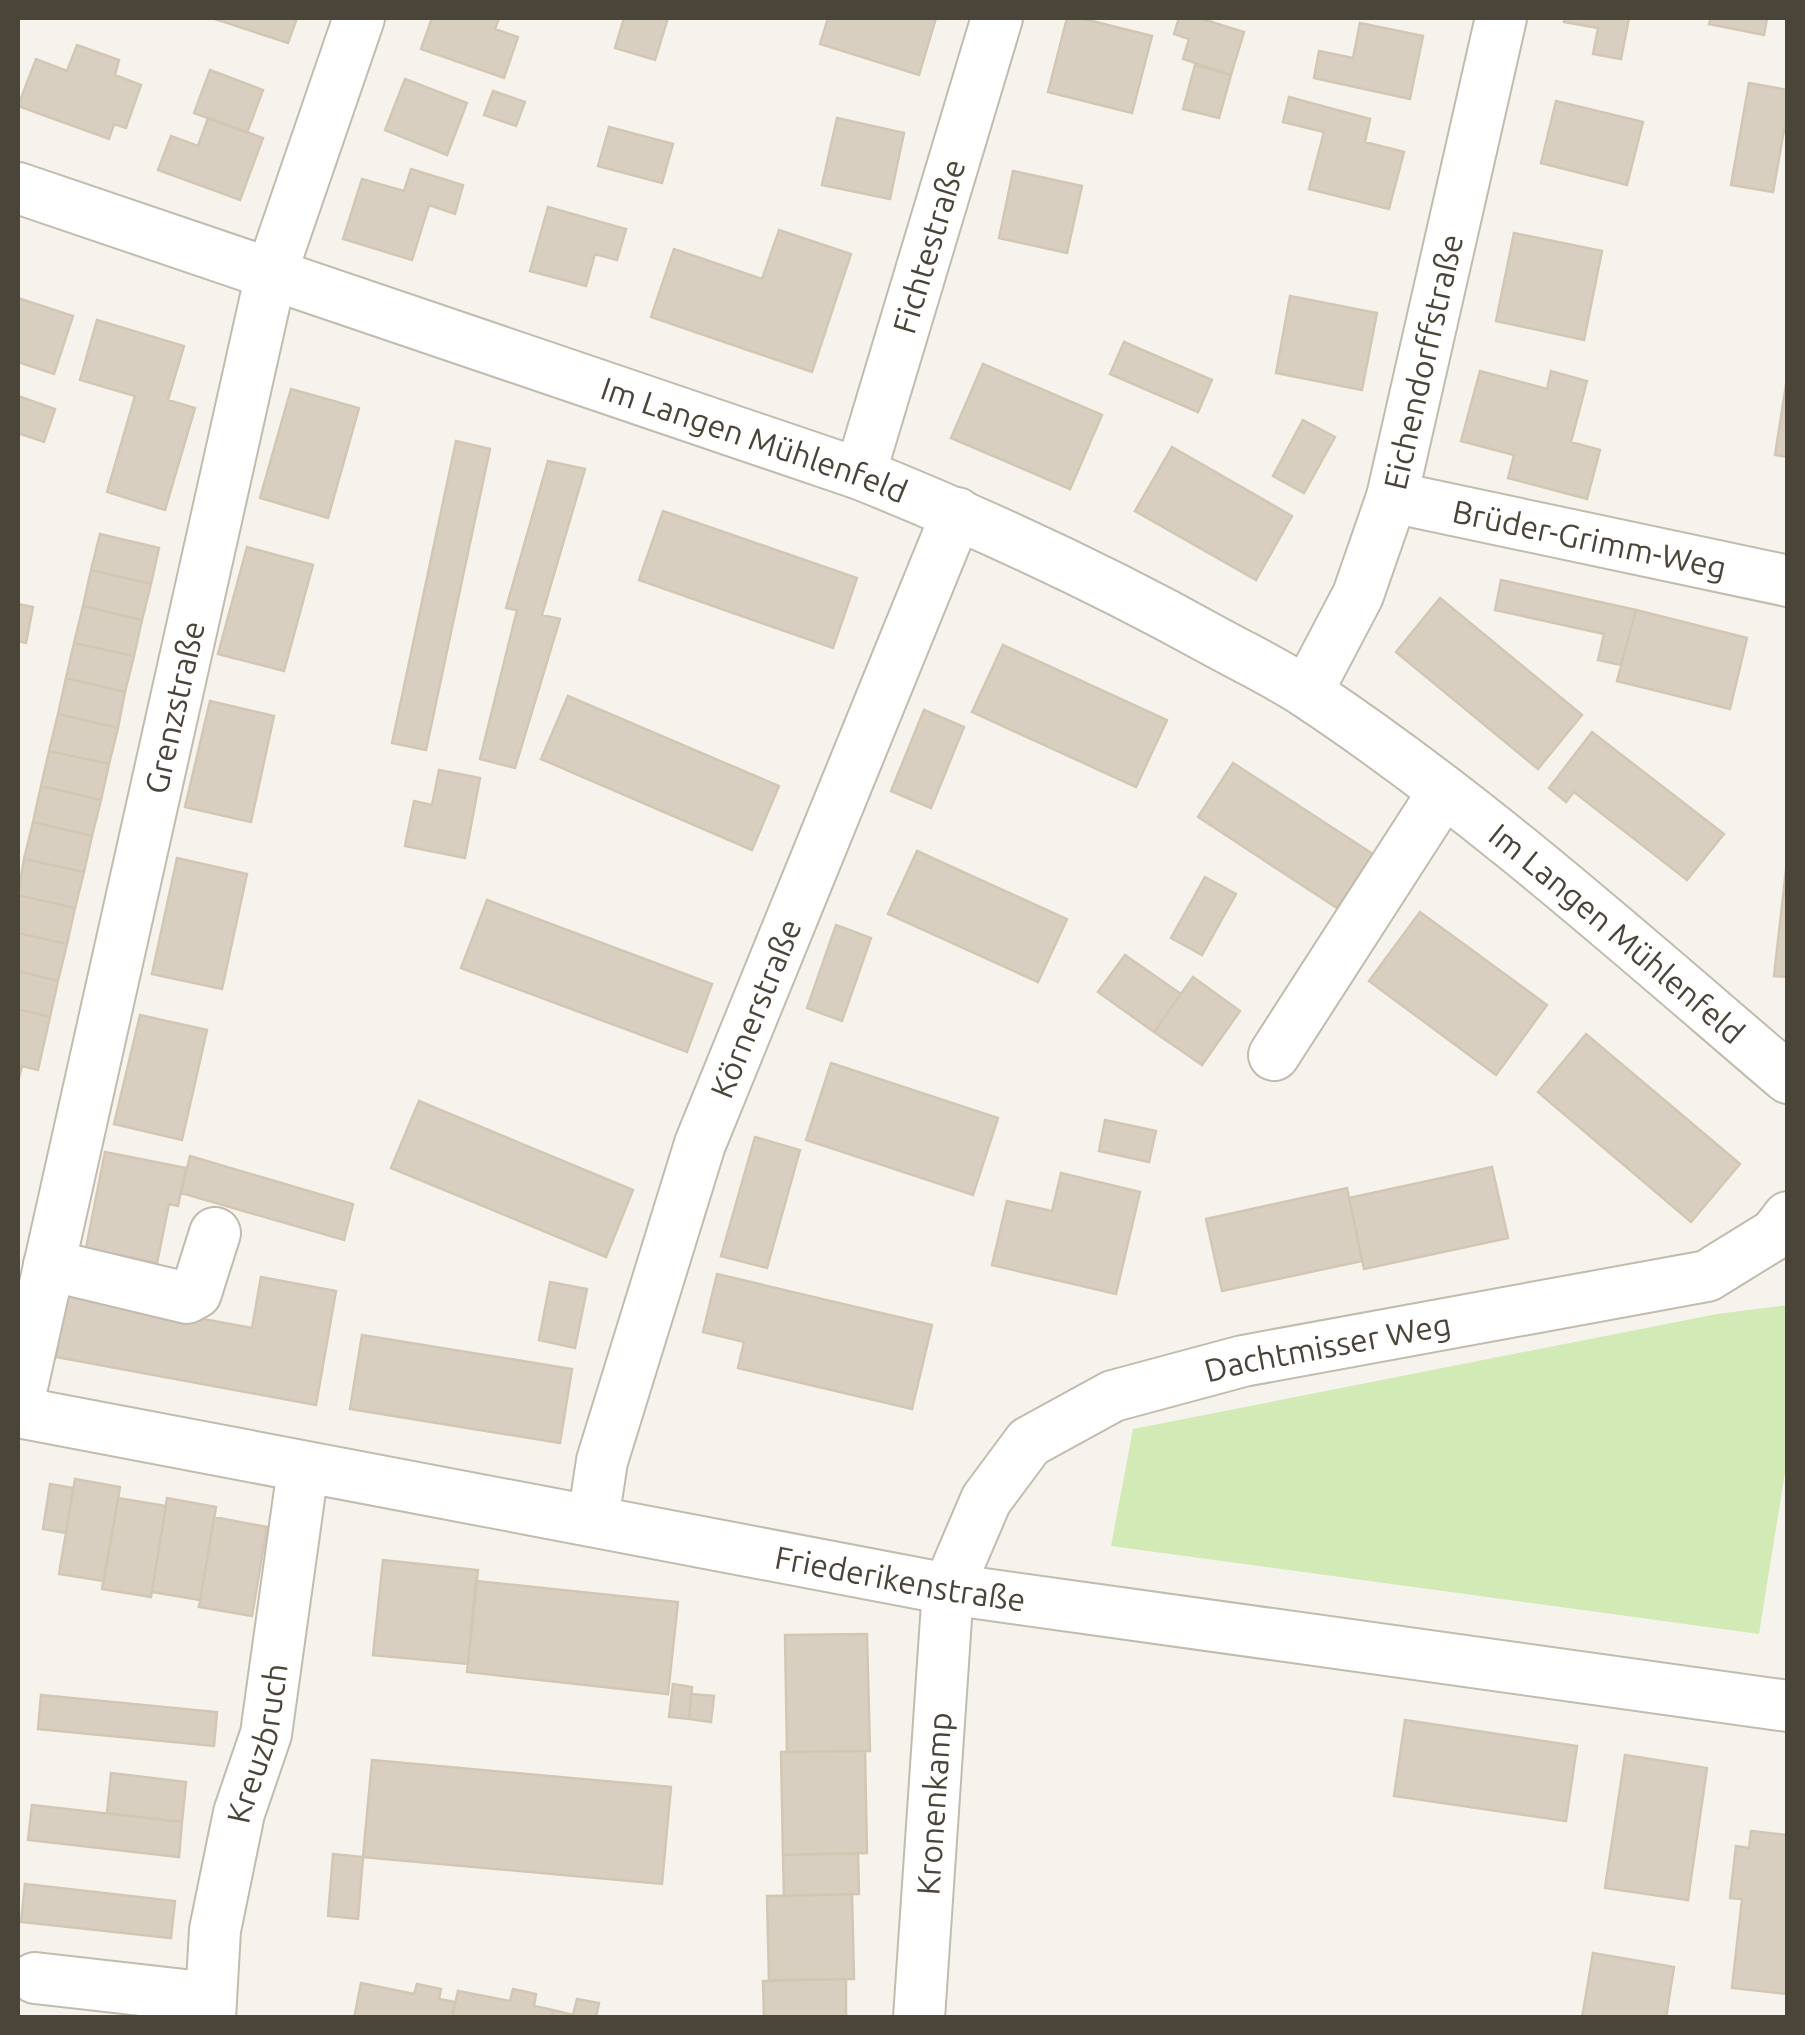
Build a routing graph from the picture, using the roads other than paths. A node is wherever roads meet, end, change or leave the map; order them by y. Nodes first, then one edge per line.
1 (359, 18) edge
2 (997, 18) edge
3 (1502, 18) edge
4 (18, 188) edge
5 (271, 274) junction
6 (860, 474) junction
7 (1392, 497) junction
8 (957, 513) junction
9 (1788, 581) edge
10 (1307, 692) junction
11 (1444, 792) junction
12 (1274, 1054) dead end
13 (1788, 1078) edge
14 (1788, 1217) edge
15 (215, 1233) dead end
16 (48, 1265) junction
17 (18, 1404) edge
18 (18, 1412) edge
19 (303, 1469) junction
20 (594, 1520) junction
21 (948, 1589) junction
22 (1788, 1706) edge
23 (34, 1978) dead end
24 (210, 2008) edge
25 (920, 2018) edge

1 - 5 street, Grenzstraße
2 - 6 street, Fichtestraße
3 - 7 street, Eichendorffstraße
4 - 5 street, Im Langen Mühlenfeld
5 - 6 street, Im Langen Mühlenfeld
5 - 16 street, Grenzstraße
6 - 8 street, Im Langen Mühlenfeld
7 - 9 street, Brüder-Grimm-Weg
7 - 10 street, Eichendorffstraße
8 - 10 street, Im Langen Mühlenfeld
8 - 20 street, Körnerstraße
10 - 11 street, Im Langen Mühlenfeld
11 - 12 street
11 - 13 street, Im Langen Mühlenfeld
14 - 21 street, Dachtmisser Weg
15 - 16 street
16 - 17 street, Grenzstraße
18 - 19 street, Friederikenstraße
19 - 20 street, Friederikenstraße
19 - 24 street, Kreuzbruch
20 - 21 street, Friederikenstraße
21 - 22 street, Friederikenstraße
21 - 25 street, Kronenkamp
23 - 24 street

